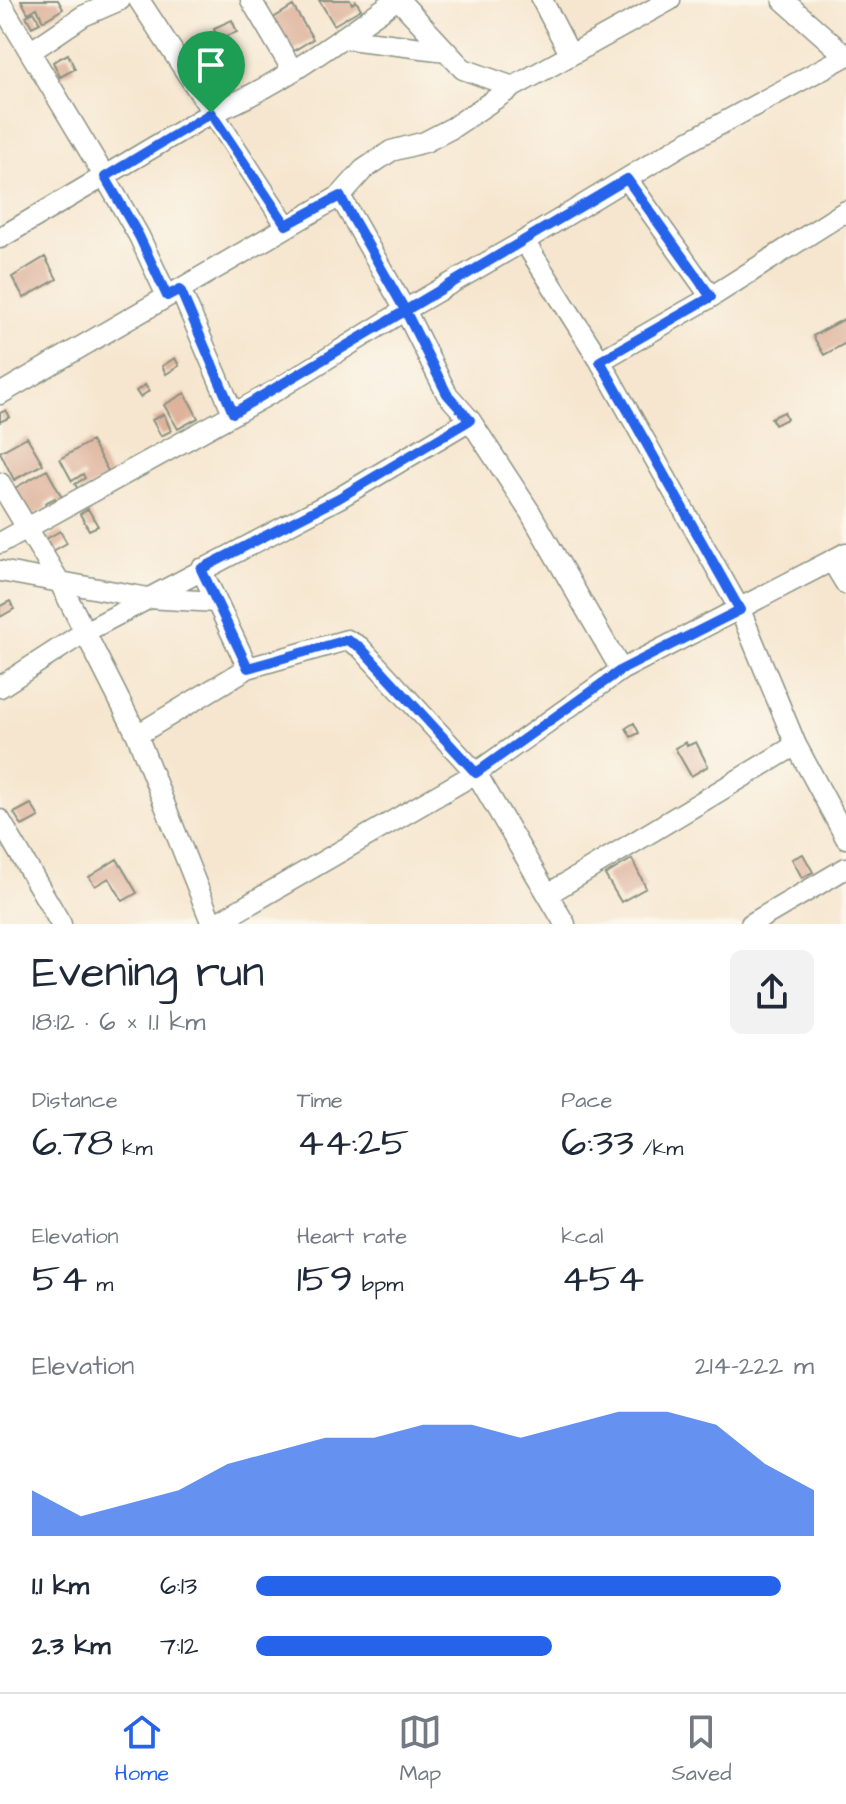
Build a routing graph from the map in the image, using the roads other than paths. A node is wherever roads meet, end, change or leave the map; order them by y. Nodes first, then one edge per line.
1 (120, 0) edge
2 (139, 0) edge
3 (251, 0) edge
4 (398, 0) edge
5 (542, 0) edge
6 (670, 0) edge
7 (783, 0) edge
8 (0, 2) edge
9 (341, 38) junction
10 (446, 51) junction
11 (30, 52) junction
12 (570, 54) junction
13 (846, 56) edge
14 (293, 71) junction
15 (513, 87) junction
16 (211, 113) junction
17 (105, 177) junction
18 (627, 179) junction
19 (340, 196) junction
20 (846, 211) edge
21 (286, 225) junction
22 (0, 238) edge
23 (524, 241) junction
24 (174, 292) junction
25 (711, 297) junction
26 (405, 310) junction
27 (600, 361) junction
28 (0, 394) edge
29 (233, 413) junction
30 (470, 420) junction
31 (0, 483) edge
32 (27, 527) junction
33 (0, 543) edge
34 (839, 557) edge
35 (201, 569) junction
36 (0, 571) edge
37 (59, 581) junction
38 (846, 584) edge
39 (148, 598) junction
40 (216, 602) junction
41 (740, 610) junction
42 (83, 633) junction
43 (248, 668) junction
44 (621, 670) junction
45 (0, 687) edge
46 (137, 735) junction
47 (796, 745) junction
48 (476, 773) junction
49 (0, 820) edge
50 (846, 838) edge
51 (846, 868) edge
52 (548, 894) junction
53 (61, 924) edge
54 (214, 924) edge
55 (565, 924) edge
56 (751, 924) edge

1 - 11 street
2 - 16 street
3 - 14 street
4 - 9 street
4 - 10 street
5 - 12 street
6 - 12 street
7 - 13 street
8 - 11 street
9 - 10 street
9 - 14 street
10 - 15 street
11 - 17 street
12 - 15 street
13 - 18 street
14 - 16 street
15 - 19 street
16 - 17 street
16 - 21 street
17 - 22 street
17 - 24 street
18 - 23 street
18 - 25 street
19 - 21 street
19 - 26 street
20 - 25 street
21 - 24 street
23 - 26 street
23 - 27 street
24 - 28 street
24 - 29 street
25 - 27 street
26 - 29 street
26 - 30 street
27 - 41 street
29 - 32 street
30 - 35 street
30 - 44 street
31 - 32 street
32 - 33 street
32 - 37 street
34 - 38 street
34 - 41 street
35 - 39 street
35 - 40 street
36 - 37 street
37 - 39 street
37 - 42 street
39 - 40 street
39 - 42 street
40 - 43 street
41 - 44 street
41 - 47 street
42 - 45 street
42 - 46 street
43 - 46 street
43 - 48 street
44 - 48 street
46 - 54 street
47 - 50 street
47 - 52 street
48 - 52 street
48 - 54 street
49 - 53 street
51 - 56 street
52 - 55 street

